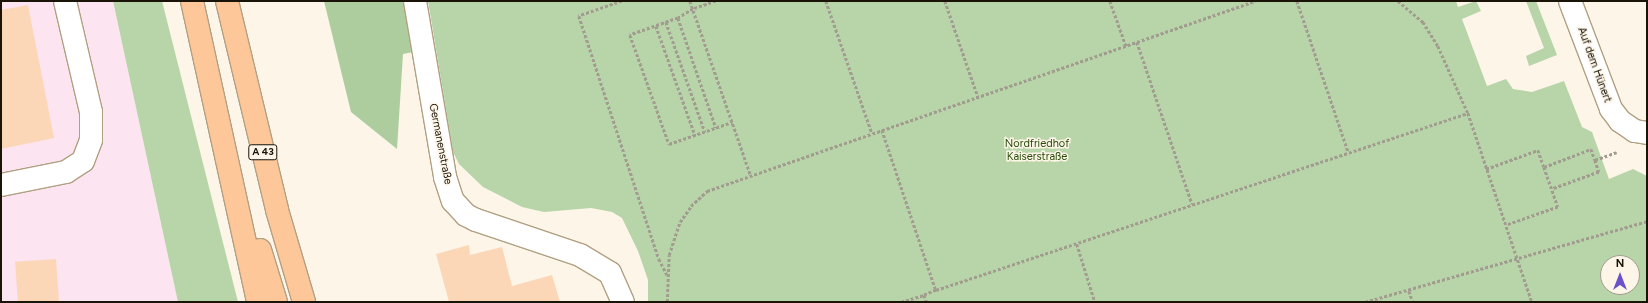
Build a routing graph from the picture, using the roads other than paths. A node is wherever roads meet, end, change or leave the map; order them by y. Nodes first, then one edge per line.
1 (65, 1) edge
2 (192, 1) edge
3 (227, 1) edge
4 (415, 1) edge
5 (1570, 1) edge
6 (1647, 133) edge
7 (227, 154) junction
8 (1, 185) edge
9 (258, 302) edge
10 (276, 302) edge
11 (304, 302) edge
12 (624, 302) edge

1 - 8 street
2 - 7 highway
3 - 11 highway, A 43
4 - 12 street, Germanenstraße
5 - 6 street, Auf dem Hünert
7 - 9 highway
7 - 10 highway

